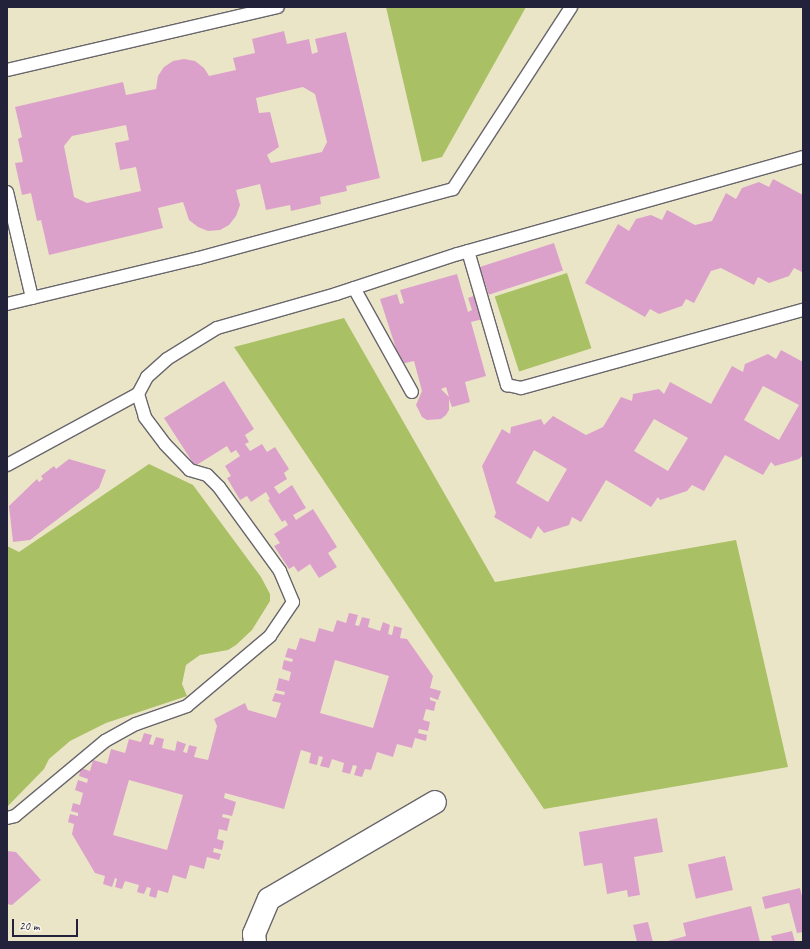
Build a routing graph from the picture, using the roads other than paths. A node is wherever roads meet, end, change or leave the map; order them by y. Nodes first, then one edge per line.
1 (278, 7) edge
2 (571, 7) edge
3 (7, 70) edge
4 (803, 157) edge
5 (7, 192) edge
6 (468, 251) junction
7 (354, 288) junction
8 (32, 298) junction
9 (7, 304) edge
10 (803, 310) edge
11 (412, 392) dead end
12 (138, 394) junction
13 (7, 465) edge
14 (435, 802) dead end
15 (7, 818) edge
16 (255, 942) edge

1 - 3 lane
2 - 8 lane
4 - 6 lane
5 - 8 lane
6 - 7 lane
6 - 10 lane
7 - 11 lane
7 - 12 lane
8 - 9 lane
12 - 13 lane
12 - 15 lane
14 - 16 street

